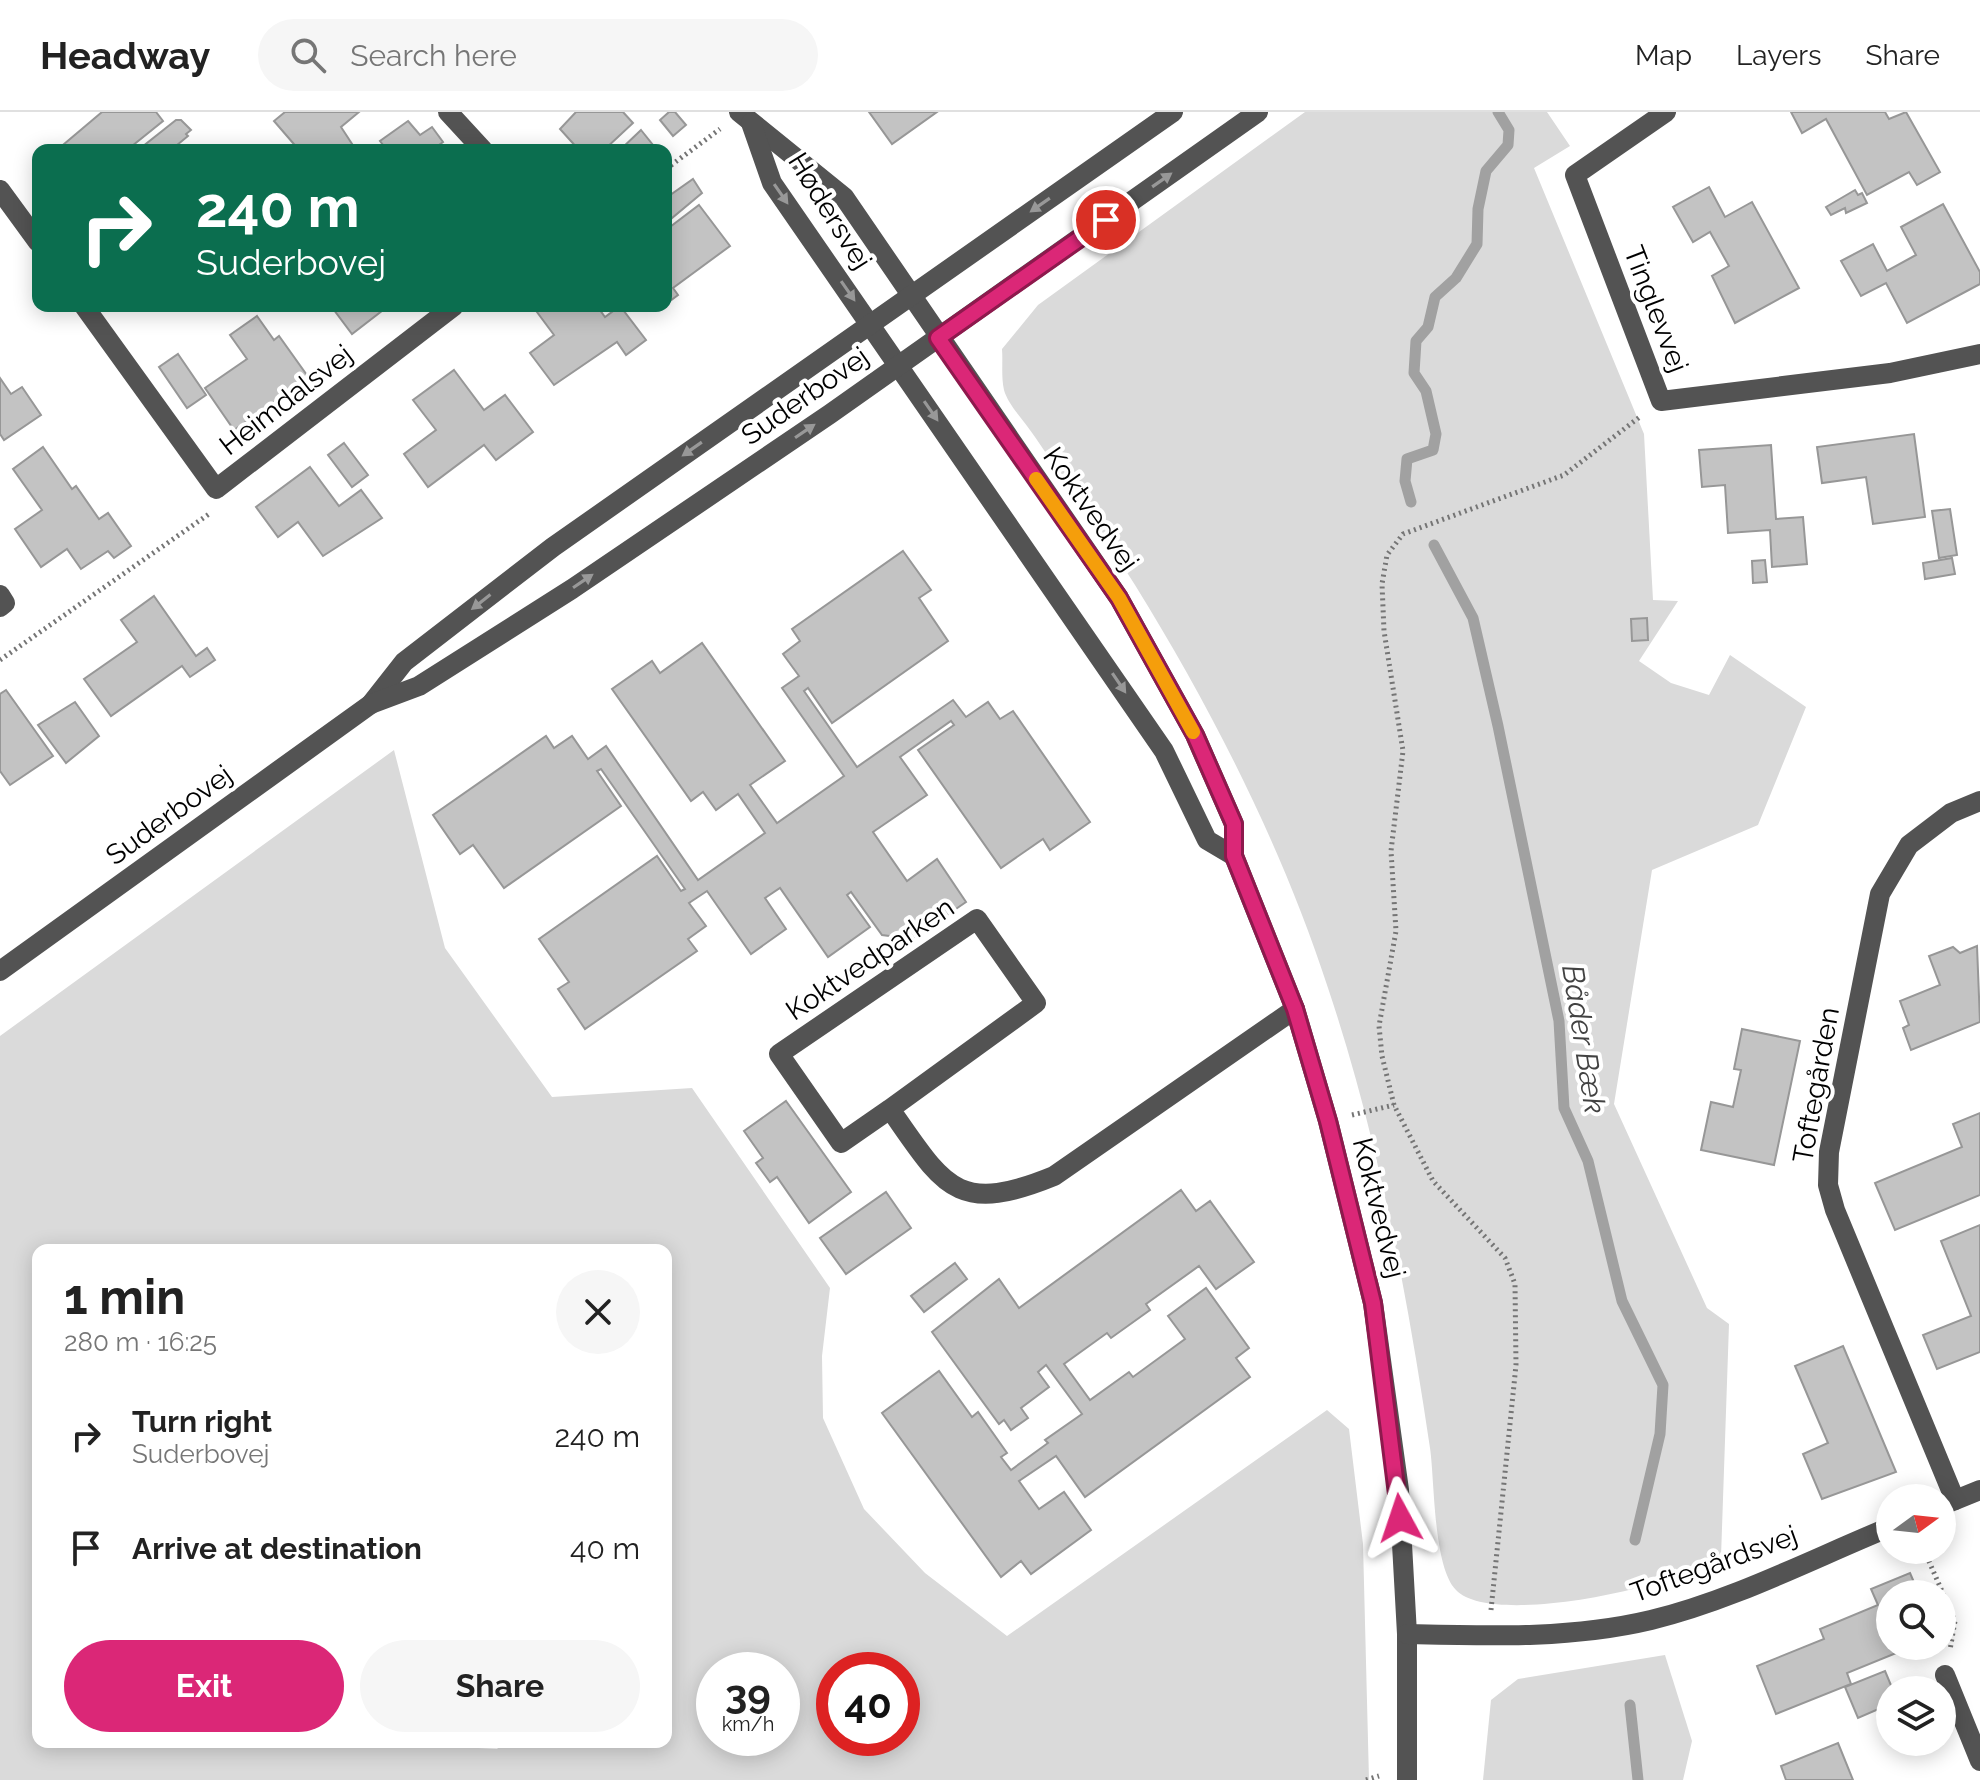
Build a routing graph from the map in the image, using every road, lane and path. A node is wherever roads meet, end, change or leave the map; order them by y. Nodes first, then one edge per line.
1 (448, 112) edge
2 (1173, 112) edge
3 (1258, 112) edge
4 (1666, 112) edge
5 (743, 116) edge
6 (477, 144) edge
7 (672, 165) edge
8 (0, 190) edge
9 (32, 234) edge
10 (911, 296) junction
11 (88, 312) edge
12 (446, 312) edge
13 (870, 324) junction
14 (938, 338) junction
15 (1980, 354) edge
16 (899, 366) junction
17 (1661, 401) junction
18 (216, 489) junction
19 (0, 595) edge
20 (0, 607) edge
21 (0, 660) edge
22 (371, 704) junction
23 (1980, 801) edge
24 (1234, 856) junction
25 (0, 971) edge
26 (1295, 1009) junction
27 (1394, 1105) junction
28 (890, 1109) junction
29 (1328, 1121) junction
30 (1941, 1484) edge
31 (1980, 1490) edge
32 (1956, 1500) edge
33 (1876, 1533) edge
34 (1930, 1564) edge
35 (1407, 1634) junction
36 (1488, 1636) junction
37 (1945, 1675) joint
38 (1980, 1761) edge
39 (1407, 1780) edge

1 - 6 street
2 -> 10 street, Suderbovej
14 -> 3 street, Suderbovej
4 - 17 street, Tinglevvej
5 - 7 path
5 - 10 street, Hødersvej
5 -> 13 street, Hødersvej
8 - 9 street
10 - 13 street, Suderbovej
10 - 14 street, Koktvedvej
11 - 18 street, Heimdalsvej
12 - 18 street, Heimdalsvej
13 - 16 street
13 -> 22 street, Suderbovej
14 - 16 street, Suderbovej
14 - 24 street, Koktvedvej
15 - 17 street, Tinglevvej
22 -> 16 street, Suderbovej
16 -> 24 street
17 - 27 path
18 - 21 path
19 - 20 street
22 - 25 street, Suderbovej
23 - 30 street, Toftegården
24 - 26 street, Koktvedvej
26 - 28 street
26 - 29 street, Koktvedvej
27 - 29 path
27 - 36 path
28 - 28 street, Koktvedparken
29 - 35 street, Koktvedvej
31 - 32 street
33 - 36 street, Toftegårdsvej
34 - 37 path
35 - 36 street, Toftegårdsvej
35 - 39 street, Koktvedvej
37 - 38 street

